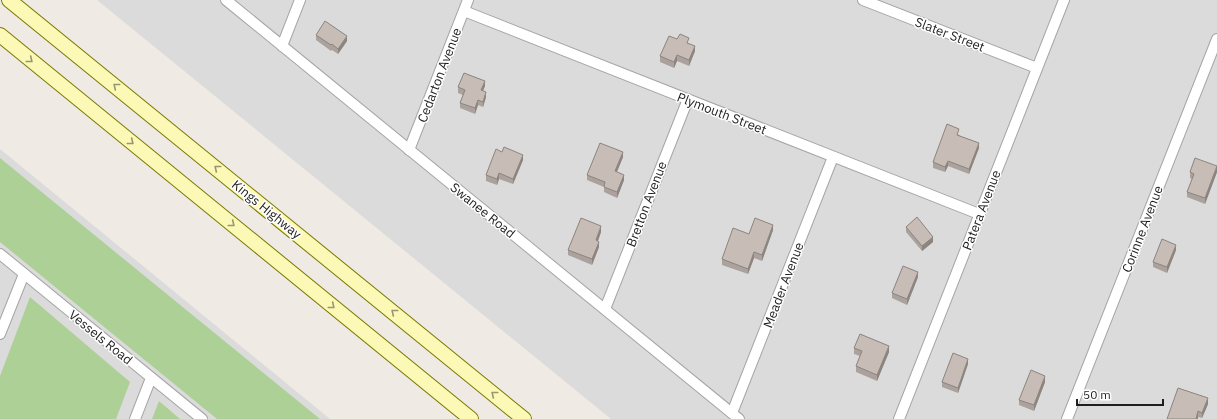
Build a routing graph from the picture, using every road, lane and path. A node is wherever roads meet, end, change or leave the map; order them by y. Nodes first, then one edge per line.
1 (9, 0) edge
2 (226, 0) edge
3 (300, 0) edge
4 (468, 0) edge
5 (863, 0) edge
6 (1064, 0) edge
7 (464, 11) junction
8 (0, 35) edge
9 (1217, 39) edge
10 (282, 46) junction
11 (1037, 68) junction
12 (688, 99) junction
13 (409, 150) junction
14 (833, 157) junction
15 (980, 214) junction
16 (0, 254) edge
17 (24, 274) junction
18 (605, 310) junction
19 (0, 334) edge
20 (151, 378) junction
21 (736, 416) edge
22 (135, 419) edge
23 (202, 419) edge
24 (471, 419) edge
25 (524, 419) edge
26 (899, 419) edge
27 (1067, 419) edge

25 -> 1 main road, Kings Highway
2 - 10 street, Swanee Road
3 - 10 street
4 - 7 street, Cedarton Avenue
5 - 11 street, Slater Street
6 - 11 street, Patera Avenue
7 - 12 street, Plymouth Street
7 - 13 street, Cedarton Avenue
8 -> 24 main road
9 - 27 street, Corinne Avenue
10 - 13 street, Swanee Road
11 - 15 street, Patera Avenue
12 - 14 street, Plymouth Street
12 - 18 street, Bretton Avenue
13 - 18 street, Swanee Road
14 - 15 street, Plymouth Street
14 - 21 street, Meader Avenue
15 - 26 street, Patera Avenue
16 - 17 street, Vessels Road
17 - 19 street
17 - 20 street, Vessels Road
18 - 21 street, Swanee Road
20 - 22 street
20 - 23 street, Vessels Road

